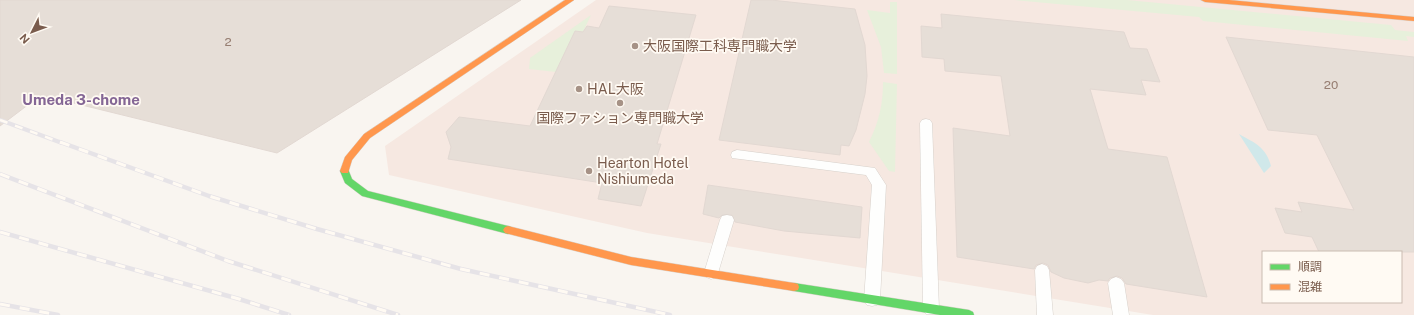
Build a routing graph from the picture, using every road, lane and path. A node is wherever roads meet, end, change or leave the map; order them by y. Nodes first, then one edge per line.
1 (570, 0) edge
2 (1205, 0) edge
3 (1414, 20) edge
4 (926, 123) dead end
5 (737, 155) dead end
6 (727, 220) dead end
7 (1042, 270) dead end
8 (711, 273) junction
9 (1116, 283) dead end
10 (872, 300) junction
11 (931, 309) junction
12 (969, 315) edge
13 (1045, 315) edge
14 (1121, 315) edge

1 - 8 street
2 - 3 street
4 - 11 lane
5 - 10 lane
6 - 8 lane
7 - 13 lane
8 - 10 street
9 - 14 lane
10 - 11 street
11 - 12 street

